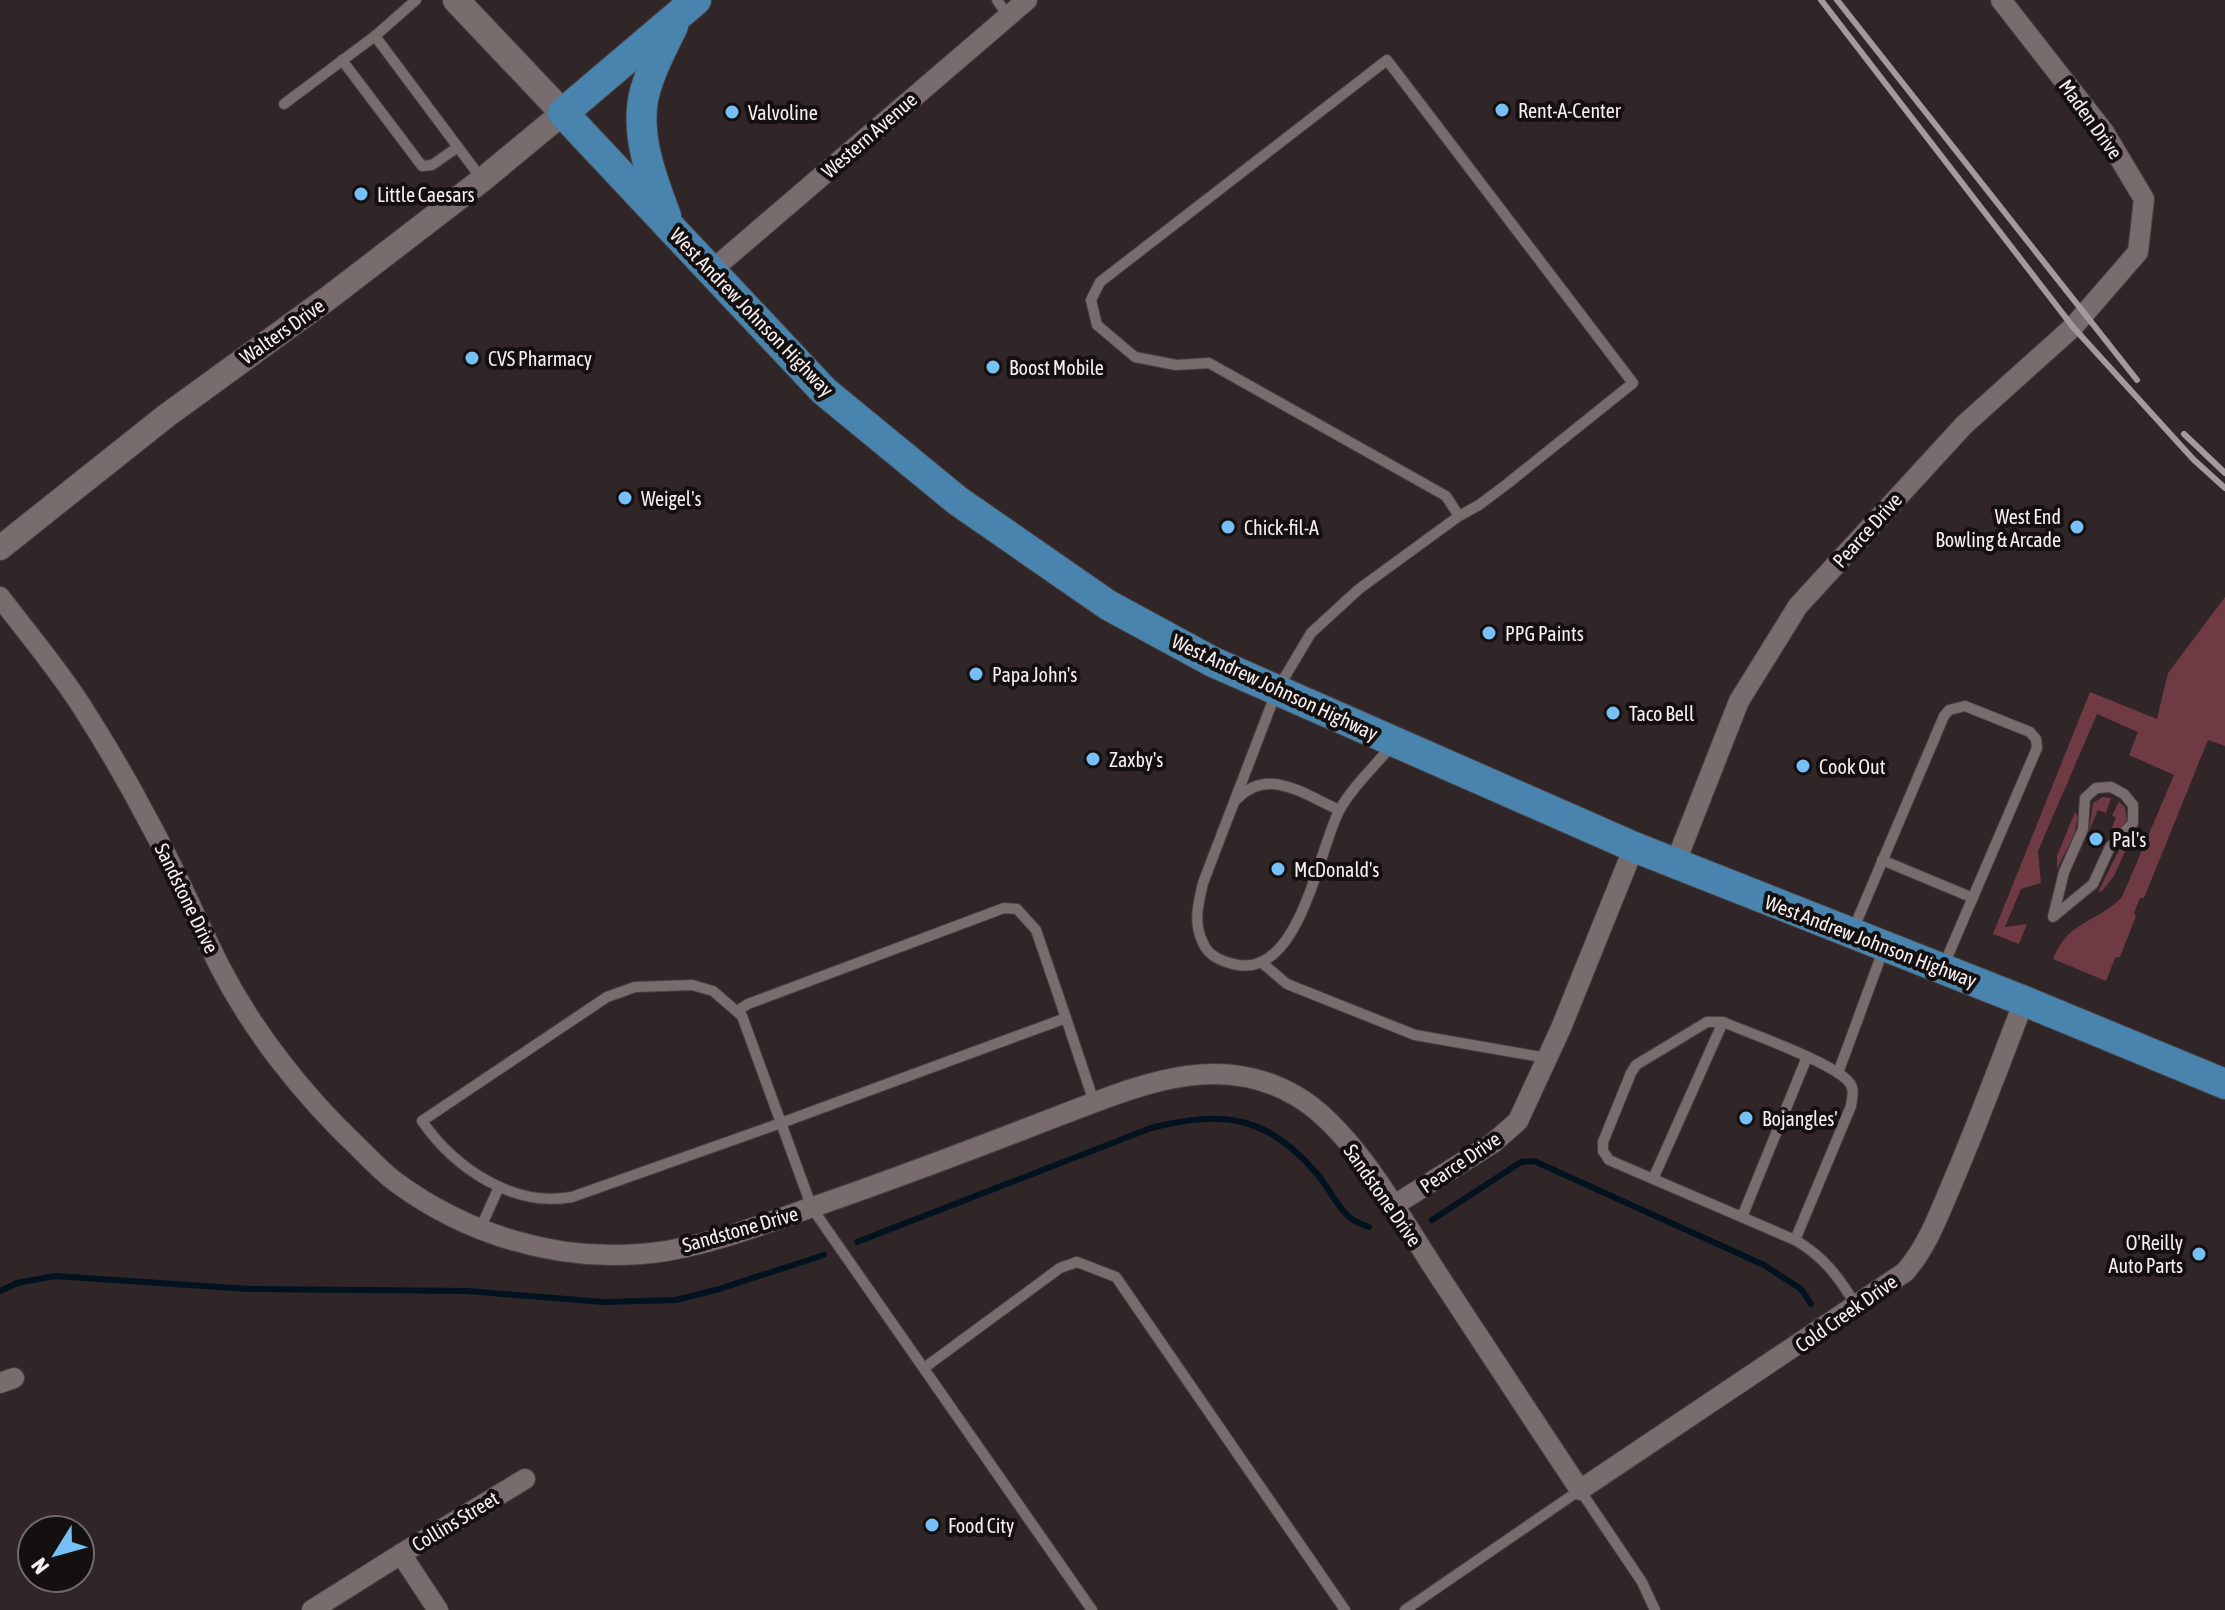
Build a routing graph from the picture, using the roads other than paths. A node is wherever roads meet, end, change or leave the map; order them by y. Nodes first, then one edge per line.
1 (416, 0) edge
2 (456, 0) edge
3 (1027, 0) edge
4 (2001, 0) edge
5 (1002, 8) edge
6 (686, 9) edge
7 (375, 36) junction
8 (342, 60) junction
9 (284, 104) dead end
10 (563, 113) junction
11 (458, 147) junction
12 (482, 180) junction
13 (669, 226) junction
14 (2138, 252) joint
15 (711, 271) junction
16 (1459, 516) junction
17 (0, 548) edge
18 (0, 597) edge
19 (1277, 690) junction
20 (1395, 742) junction
21 (1234, 802) junction
22 (1339, 810) junction
23 (1634, 847) junction
24 (1882, 860) junction
25 (1675, 864) junction
26 (1973, 898) junction
27 (2053, 917) joint
28 (1852, 933) junction
29 (1884, 946) junction
30 (1261, 962) junction
31 (1943, 969) junction
32 (2024, 1001) junction
33 (737, 1011) junction
34 (1066, 1018) junction
35 (1723, 1022) junction
36 (1807, 1057) junction
37 (1547, 1058) junction
38 (1838, 1073) junction
39 (2225, 1084) edge
40 (1094, 1102) junction
41 (781, 1123) junction
42 (1653, 1179) junction
43 (499, 1187) junction
44 (1393, 1206) junction
45 (812, 1208) junction
46 (1742, 1217) junction
47 (480, 1229) junction
48 (1795, 1240) junction
49 (1856, 1306) junction
50 (924, 1368) junction
51 (525, 1479) dead end
52 (1580, 1490) junction
53 (401, 1554) junction
54 (312, 1610) edge
55 (438, 1610) edge
56 (1092, 1610) edge
57 (1345, 1610) edge
58 (1405, 1610) edge
59 (1655, 1610) edge

1 - 7 lane
2 - 10 main road, West Andrew Johnson Highway
3 - 5 street, Western Avenue
4 - 14 street, Maden Drive
5 - 15 street, Western Avenue
6 - 10 main road
6 - 13 main road
7 - 8 lane
7 - 11 lane
8 - 9 lane
8 - 11 lane
10 - 12 street, Walters Drive
10 - 13 main road, West Andrew Johnson Highway
11 - 12 lane
12 - 17 street, Walters Drive
13 - 15 main road, West Andrew Johnson Highway
14 - 25 street, Pearce Drive
15 - 19 main road, West Andrew Johnson Highway
16 - 16 lane
16 - 19 lane
18 - 47 street, Sandstone Drive
19 - 20 main road, West Andrew Johnson Highway
19 - 21 lane
20 - 22 lane
20 - 23 main road, West Andrew Johnson Highway
21 - 22 lane
21 - 30 lane
22 - 30 lane
23 - 25 main road, West Andrew Johnson Highway
23 - 37 street, Pearce Drive
24 - 26 lane
24 - 26 lane
24 - 28 lane
25 - 28 main road, West Andrew Johnson Highway
26 - 31 lane
27 - 27 lane
28 - 29 main road, West Andrew Johnson Highway
29 - 31 main road, West Andrew Johnson Highway
29 - 38 lane
30 - 37 lane
31 - 32 main road, West Andrew Johnson Highway
32 - 39 main road, West Andrew Johnson Highway
32 - 49 street, Cold Creek Drive
33 - 34 lane
33 - 41 lane
33 - 43 lane
34 - 40 lane
34 - 41 lane
35 - 36 lane
35 - 42 lane
35 - 42 lane
36 - 38 lane
36 - 46 lane
37 - 44 street, Pearce Drive
38 - 48 lane
40 - 44 street, Sandstone Drive
40 - 45 street, Sandstone Drive
41 - 43 lane
41 - 45 lane
42 - 46 lane
43 - 47 lane
44 - 52 street, Sandstone Drive
45 - 47 street, Sandstone Drive
45 - 50 lane
46 - 48 lane
48 - 49 lane
49 - 52 street, Cold Creek Drive
50 - 56 lane
50 - 57 lane
51 - 53 street, Collins Street
52 - 58 lane
52 - 59 lane
53 - 54 street
53 - 55 street, Collins Street

